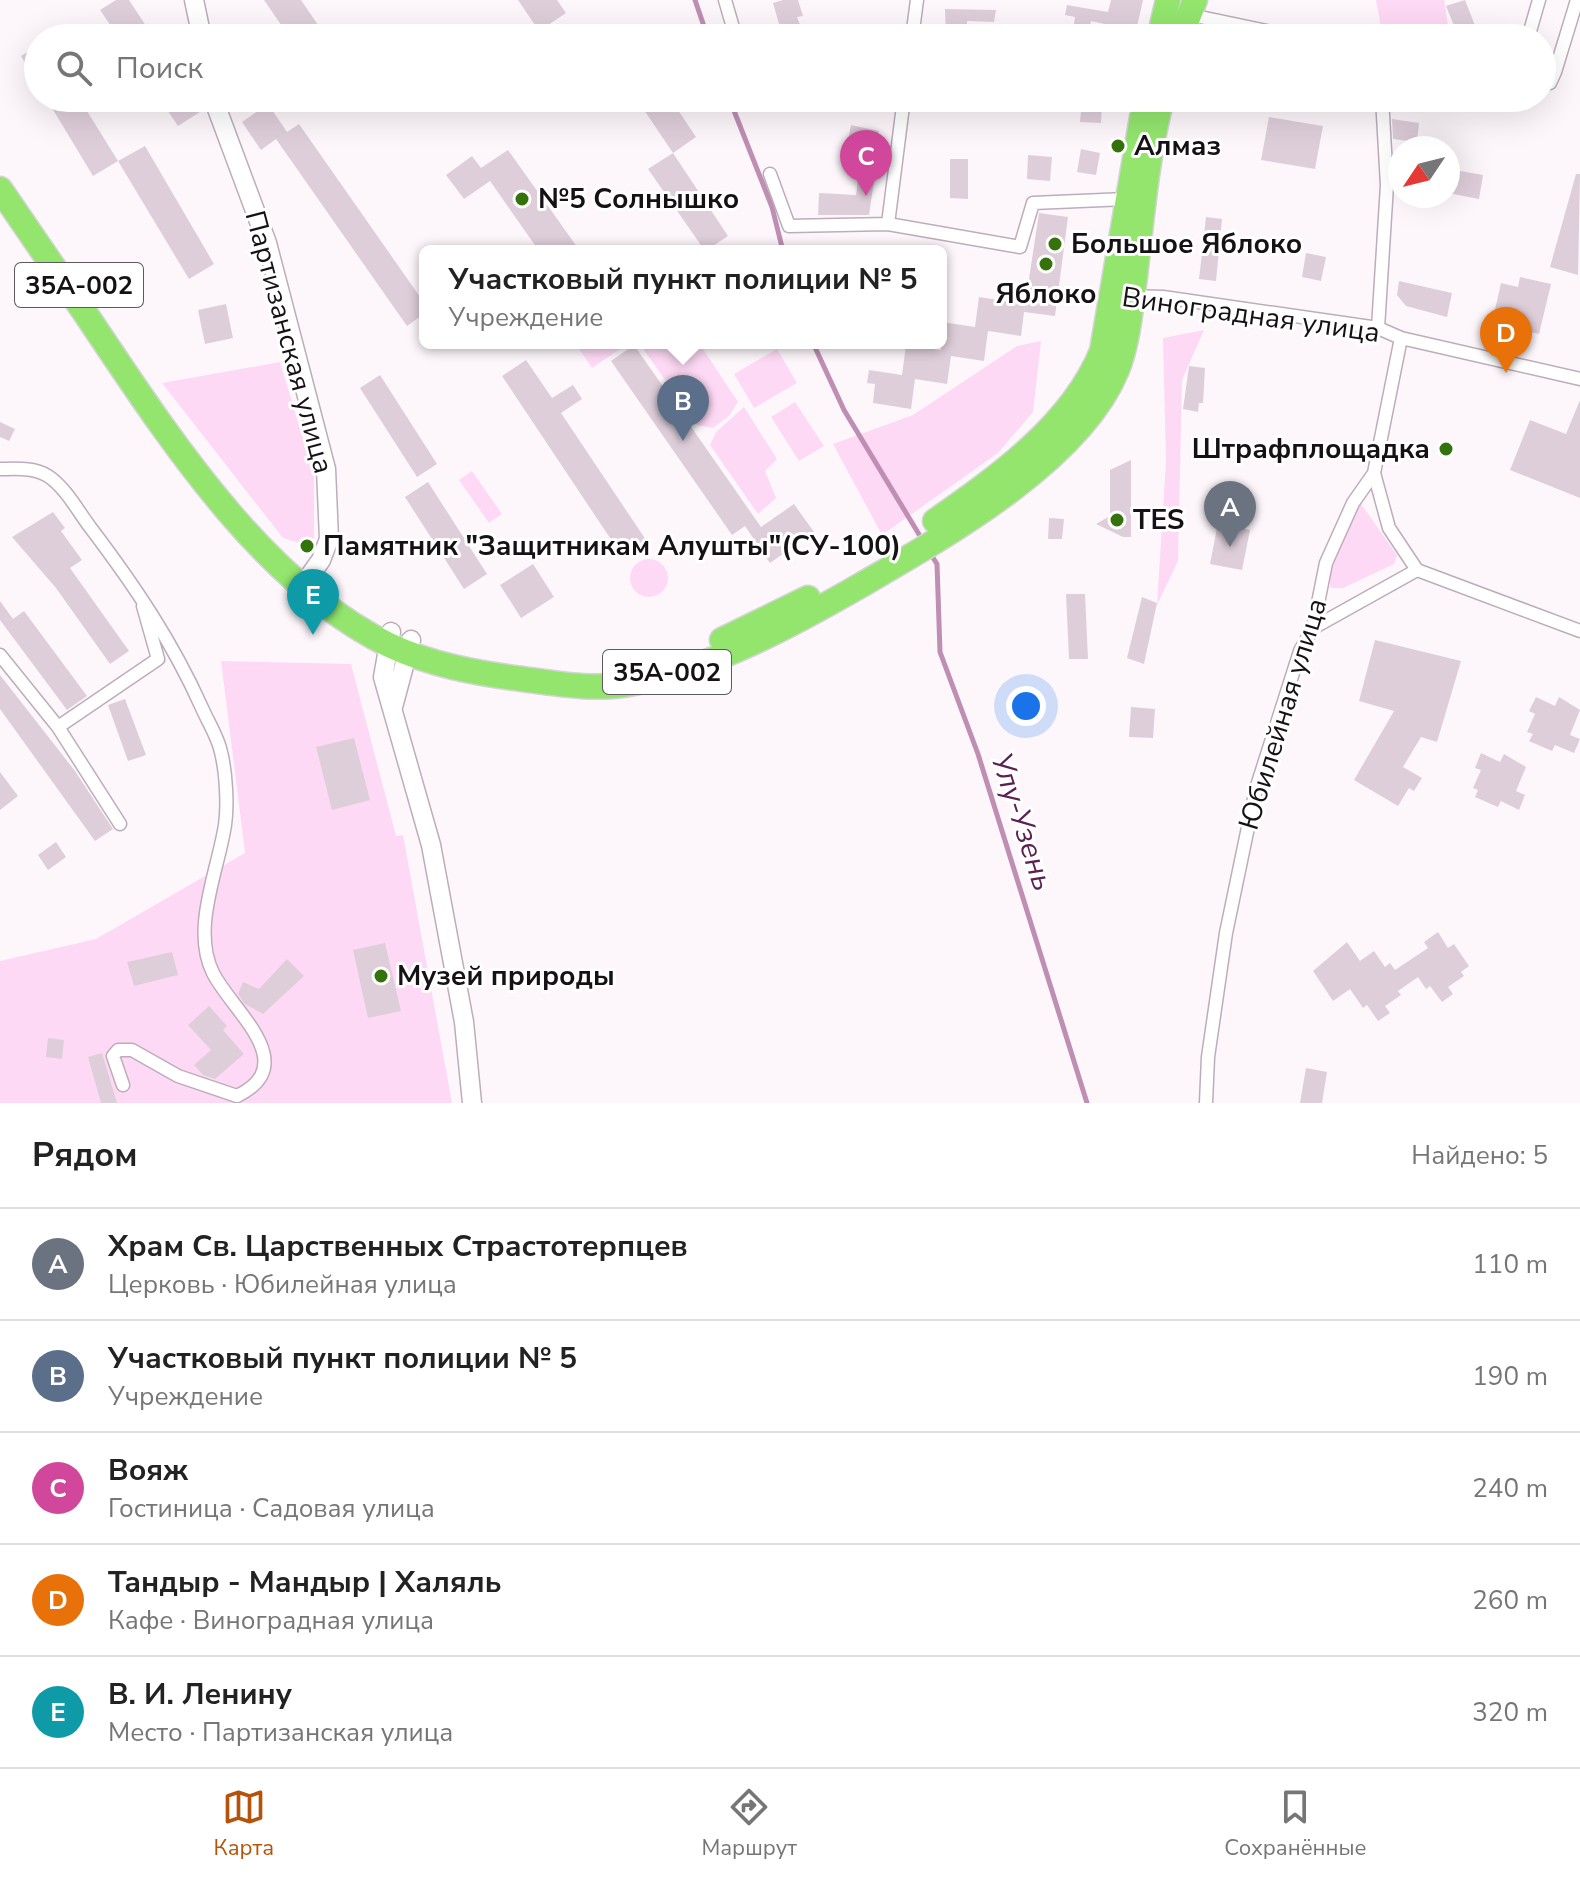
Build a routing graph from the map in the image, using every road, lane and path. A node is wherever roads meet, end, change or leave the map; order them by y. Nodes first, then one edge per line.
1 (194, 0) edge
2 (917, 0) edge
3 (1539, 0) edge
4 (1577, 0) edge
5 (1180, 6) edge
6 (199, 24) edge
7 (914, 24) edge
8 (1168, 24) edge
9 (1248, 24) edge
10 (1532, 24) edge
11 (1556, 69) edge
12 (218, 112) edge
13 (902, 112) edge
14 (1143, 112) edge
15 (1158, 112) edge
16 (1383, 112) edge
17 (0, 173) edge
18 (770, 174) dead end
19 (0, 189) edge
20 (1126, 199) junction
21 (888, 224) junction
22 (1121, 296) junction
23 (1378, 328) junction
24 (1401, 338) junction
25 (1580, 379) edge
26 (0, 469) edge
27 (1374, 473) junction
28 (903, 550) junction
29 (1417, 570) junction
30 (307, 580) junction
31 (141, 595) junction
32 (356, 618) junction
33 (1313, 628) junction
34 (1580, 631) edge
35 (399, 642) junction
36 (0, 655) edge
37 (435, 662) junction
38 (390, 683) junction
39 (58, 727) junction
40 (120, 824) dead end
41 (123, 1085) dead end
42 (472, 1103) edge
43 (1206, 1103) edge

1 - 6 street
2 - 7 street
3 - 10 street
4 - 11 street
5 - 8 highway
5 - 9 street
12 - 30 street, Партизанская улица
13 - 21 street
14 - 20 highway
15 - 22 highway, 35А-002
16 - 23 street
17 - 30 highway, 35А-002
18 - 21 street
19 - 30 highway, 35А-002
20 - 21 street
20 - 22 highway
22 - 23 street, Виноградная улица
22 - 28 highway, 35А-002
23 - 24 street, Виноградная улица
24 - 25 street, Виноградная улица
24 - 27 street, Юбилейная улица
26 - 31 street
27 - 29 street
27 - 33 street, Юбилейная улица
28 - 35 highway
28 - 37 highway, 35А-002
29 - 33 street
29 - 34 street
30 - 32 highway, 35А-002
31 - 39 street
31 - 41 street
32 - 35 highway
32 - 38 street
33 - 43 street, Юбилейная улица
35 - 37 highway, 35А-002
35 - 38 street
36 - 39 street
37 - 38 street
38 - 42 street
39 - 40 street

